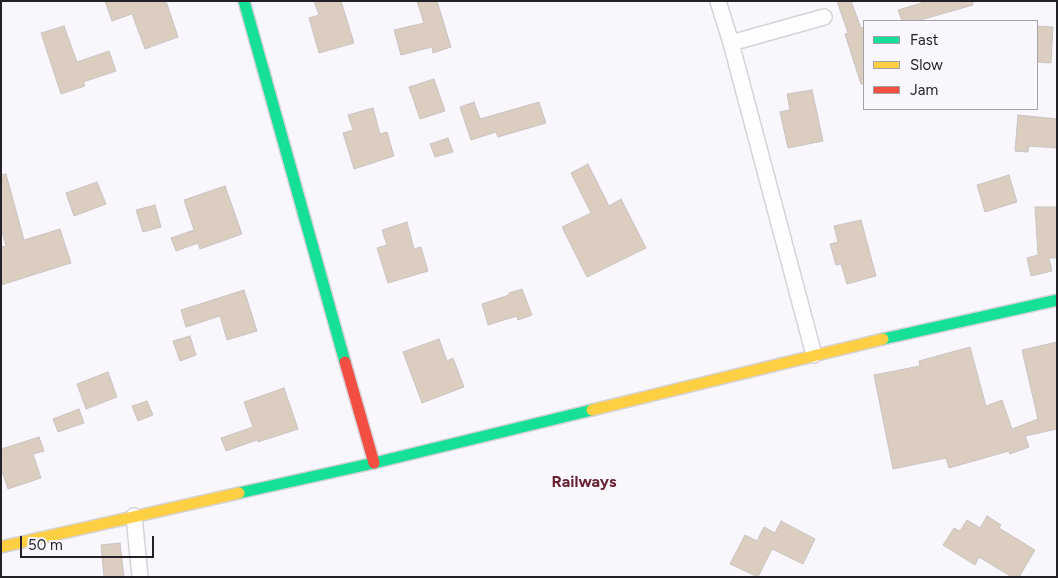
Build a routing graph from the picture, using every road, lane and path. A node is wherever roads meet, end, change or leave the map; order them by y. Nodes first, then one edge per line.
1 (244, 1) edge
2 (718, 1) edge
3 (824, 17) dead end
4 (731, 43) junction
5 (1057, 300) edge
6 (814, 355) junction
7 (374, 463) junction
8 (134, 516) junction
9 (1, 547) edge
10 (140, 577) edge

1 - 7 street
2 - 4 street
3 - 4 street
4 - 6 street
5 - 6 street
6 - 7 street
7 - 8 street
8 - 9 street
8 - 10 street

